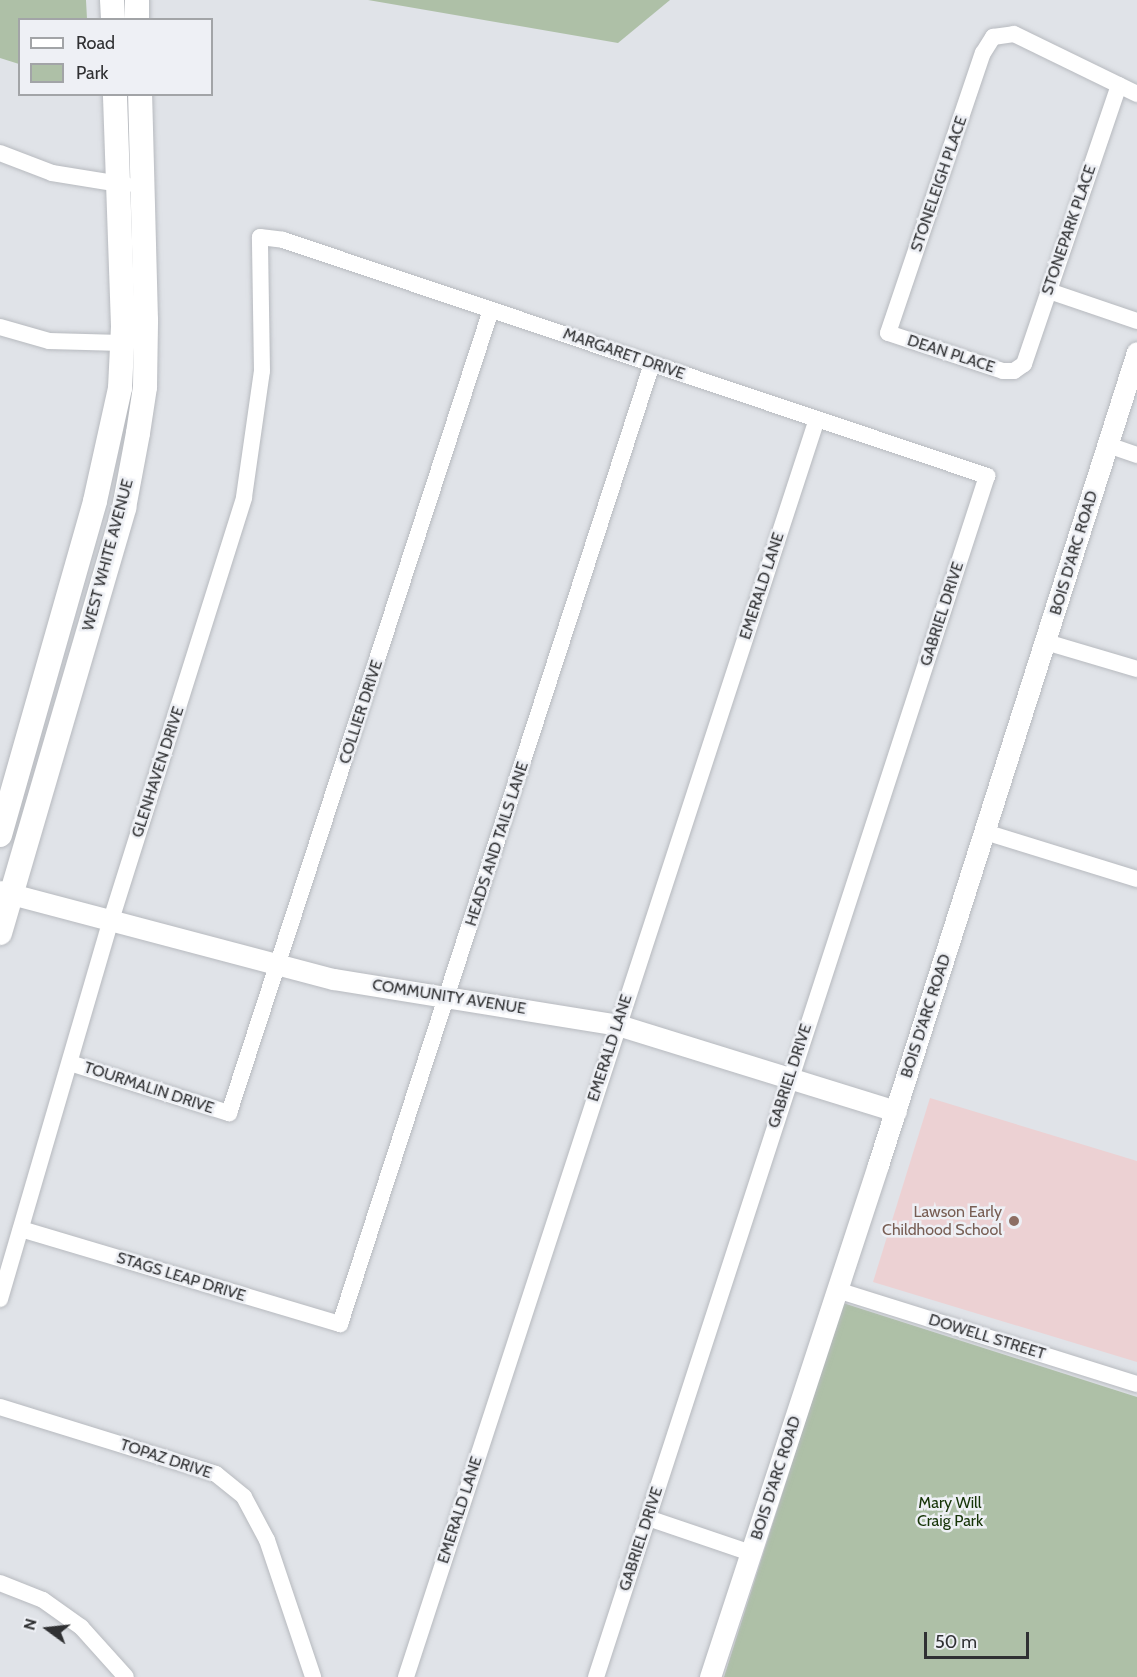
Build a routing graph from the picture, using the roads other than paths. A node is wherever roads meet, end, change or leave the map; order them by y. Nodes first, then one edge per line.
1 (112, 0) edge
2 (137, 0) edge
3 (113, 18) edge
4 (137, 18) edge
5 (1119, 86) junction
6 (1137, 94) edge
7 (115, 96) edge
8 (140, 96) edge
9 (0, 153) edge
10 (142, 185) junction
11 (117, 186) junction
12 (260, 237) joint
13 (1048, 291) junction
14 (491, 310) junction
15 (1137, 321) edge
16 (0, 327) edge
17 (888, 333) joint
18 (122, 343) junction
19 (1137, 352) edge
20 (652, 364) junction
21 (1014, 371) joint
22 (817, 419) junction
23 (1108, 445) junction
24 (1137, 455) edge
25 (987, 476) joint
26 (1046, 642) junction
27 (1137, 669) edge
28 (985, 832) junction
29 (0, 835) edge
30 (1137, 879) edge
31 (6, 892) edge
32 (111, 920) junction
33 (0, 933) edge
34 (279, 965) junction
35 (449, 995) junction
36 (618, 1025) junction
37 (69, 1063) junction
38 (788, 1079) junction
39 (896, 1111) junction
40 (229, 1113) joint
41 (21, 1229) junction
42 (837, 1290) junction
43 (0, 1299) edge
44 (340, 1324) joint
45 (1137, 1384) edge
46 (0, 1407) edge
47 (648, 1518) junction
48 (751, 1552) junction
49 (0, 1583) edge
50 (126, 1677) edge
51 (313, 1677) edge
52 (406, 1677) edge
53 (596, 1677) edge
54 (710, 1677) edge

1 - 3 main road
2 - 4 main road
5 - 6 street
5 - 13 street, STONEPARK PLACE
5 - 17 street, STONELEIGH PLACE
7 - 11 main road, WEST WHITE AVENUE
8 - 10 main road, WEST WHITE AVENUE
9 - 11 street
10 - 11 street
10 - 31 main road, WEST WHITE AVENUE
11 - 18 main road, WEST WHITE AVENUE
12 - 14 street, MARGARET DRIVE
12 - 32 street, GLENHAVEN DRIVE
13 - 15 street
13 - 21 street, STONEPARK PLACE
14 - 20 street, MARGARET DRIVE
14 - 34 street, COLLIER DRIVE
16 - 18 street
17 - 21 street, DEAN PLACE
18 - 29 main road, WEST WHITE AVENUE
19 - 23 street, BOIS D'ARC ROAD
20 - 22 street, MARGARET DRIVE
20 - 35 street, HEADS AND TAILS LANE
22 - 25 street, MARGARET DRIVE
22 - 36 street, EMERALD LANE
23 - 24 street
23 - 26 street, BOIS D'ARC ROAD
25 - 38 street, GABRIEL DRIVE
26 - 27 street
26 - 28 street, BOIS D'ARC ROAD
28 - 30 street
28 - 39 street, BOIS D'ARC ROAD
31 - 32 street, COMMUNITY AVENUE
31 - 33 main road, WEST WHITE AVENUE
32 - 34 street, COMMUNITY AVENUE
32 - 37 street, GLENHAVEN DRIVE
34 - 35 street, COMMUNITY AVENUE
34 - 40 street, COLLIER DRIVE
35 - 36 street, COMMUNITY AVENUE
35 - 44 street, HEADS AND TAILS LANE
36 - 38 street, COMMUNITY AVENUE
36 - 52 street, EMERALD LANE
37 - 40 street, TOURMALIN DRIVE
37 - 41 street, GLENHAVEN DRIVE
38 - 39 street, COMMUNITY AVENUE
38 - 47 street, GABRIEL DRIVE
39 - 42 street, BOIS D'ARC ROAD
41 - 43 street, GLENHAVEN DRIVE
41 - 44 street, STAGS LEAP DRIVE
42 - 45 street, DOWELL STREET
42 - 48 street, BOIS D'ARC ROAD
46 - 51 street, TOPAZ DRIVE
47 - 48 street
47 - 53 street, GABRIEL DRIVE
48 - 54 street, BOIS D'ARC ROAD
49 - 50 street

